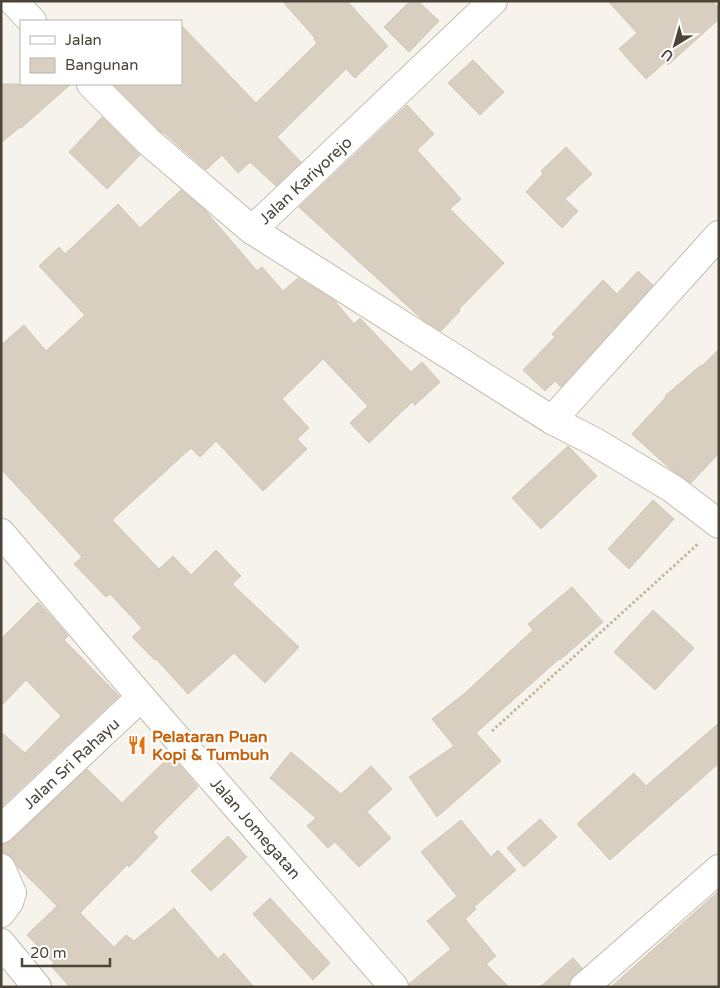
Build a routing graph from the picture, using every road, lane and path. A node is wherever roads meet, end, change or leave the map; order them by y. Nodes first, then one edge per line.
1 (13, 1) edge
2 (493, 1) edge
3 (31, 20) edge
4 (92, 85) edge
5 (252, 230) junction
6 (719, 235) edge
7 (552, 420) junction
8 (711, 531) edge
9 (1, 533) edge
10 (141, 697) junction
11 (492, 731) dead end
12 (1, 829) edge
13 (1, 868) edge
14 (719, 869) edge
15 (1, 913) edge
16 (1, 943) edge
17 (37, 987) edge
18 (394, 987) edge
19 (584, 987) edge

1 - 3 street
2 - 5 street, Jalan Kariyorejo
4 - 5 street, Jalan Kariyorejo
5 - 7 street
6 - 7 street
7 - 8 street
8 - 11 path
9 - 10 street, Jalan Jomegatan
10 - 12 street, Jalan Sri Rahayu
10 - 18 street, Jalan Jomegatan
13 - 15 street
14 - 19 street
16 - 17 street

